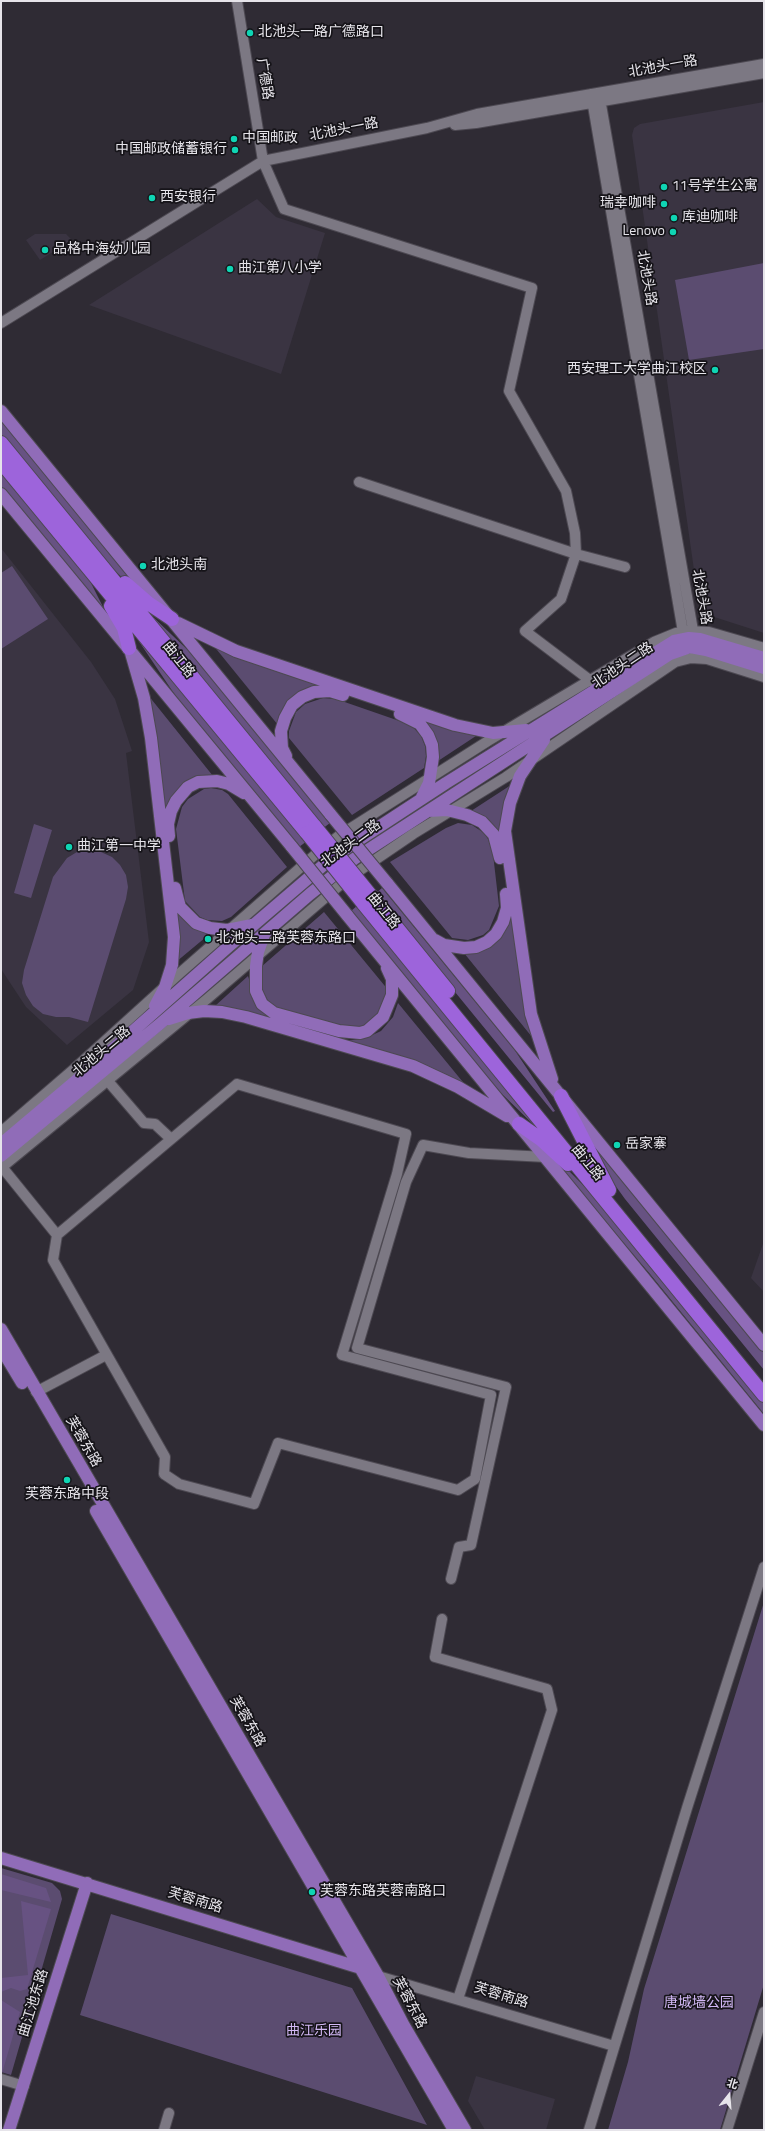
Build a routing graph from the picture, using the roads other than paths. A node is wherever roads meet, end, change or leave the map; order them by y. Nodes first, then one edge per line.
1 (237, 1) edge
2 (764, 64) edge
3 (764, 73) edge
4 (596, 98) junction
5 (263, 161) junction
6 (1, 323) edge
7 (1, 411) edge
8 (1, 443) edge
9 (1, 462) edge
10 (359, 482) dead end
11 (1, 494) edge
12 (576, 554) junction
13 (94, 566) junction
14 (625, 567) dead end
15 (172, 619) junction
16 (689, 641) junction
17 (129, 648) junction
18 (764, 648) edge
19 (764, 658) edge
20 (764, 668) edge
21 (764, 677) edge
22 (591, 681) junction
23 (536, 726) junction
24 (502, 733) junction
25 (549, 734) junction
26 (530, 760) junction
27 (293, 769) junction
28 (430, 778) junction
29 (253, 800) junction
30 (417, 802) junction
31 (452, 811) junction
32 (424, 813) junction
33 (256, 922) junction
34 (229, 930) junction
35 (268, 930) junction
36 (431, 937) junction
37 (257, 956) junction
38 (382, 958) junction
39 (166, 986) junction
40 (191, 1012) junction
41 (144, 1020) junction
42 (161, 1023) junction
43 (107, 1080) junction
44 (561, 1096) junction
45 (519, 1124) junction
46 (1, 1132) edge
47 (171, 1139) junction
48 (1, 1144) edge
49 (1, 1156) edge
50 (546, 1157) junction
51 (1, 1167) edge
52 (608, 1195) junction
53 (57, 1234) junction
54 (1, 1329) edge
55 (764, 1345) edge
56 (1, 1348) edge
57 (106, 1355) junction
58 (764, 1380) edge
59 (36, 1392) junction
60 (764, 1395) edge
61 (764, 1425) edge
62 (764, 1567) edge
63 (451, 1579) dead end
64 (442, 1620) dead end
65 (1, 1858) edge
66 (1, 1865) edge
67 (85, 1887) junction
68 (368, 1974) junction
69 (458, 1999) junction
70 (764, 2012) edge
71 (614, 2046) junction
72 (1, 2079) edge
73 (24, 2086) junction
74 (169, 2113) dead end
75 (729, 2129) edge
76 (10, 2130) edge
77 (164, 2130) edge
78 (454, 2130) edge
79 (465, 2130) edge
80 (589, 2130) edge

1 - 5 street, 广德路
2 - 4 street, 北池头一路
3 - 4 street, 北池头一路
4 - 5 street, 北池头一路
4 - 16 street, 北池头路
5 - 6 street, 北池头一路
5 - 12 street, 广德路
7 - 15 main road, 曲江路
8 - 13 highway, 曲江路
9 - 13 highway, 曲江路
10 - 12 street
11 - 17 main road, 曲江路
12 - 14 street
12 - 22 street
13 - 15 highway
13 - 17 highway
13 - 52 highway, 曲江路, bridge
15 - 24 main road
15 - 27 main road, 曲江路
16 - 18 street
16 - 19 main road
16 - 20 main road
16 - 21 street
16 - 22 street
16 - 23 main road, 北池头二路
16 - 25 main road, 北池头二路
16 - 26 street
17 - 29 main road, 曲江路
17 - 39 main road
22 - 24 street
23 - 24 main road
23 - 30 main road, 北池头二路
24 - 28 street
25 - 26 main road
25 - 32 main road, 北池头二路
26 - 31 street
26 - 44 main road
27 - 28 main road
27 - 36 main road, 曲江路, bridge
28 - 30 main road
28 - 34 street
29 - 34 main road
29 - 38 main road, 曲江路, bridge
30 - 33 main road, 北池头二路
31 - 32 main road
31 - 36 main road
31 - 37 street
32 - 35 main road, 北池头二路
33 - 34 main road
33 - 41 main road, 北池头二路
34 - 39 street
35 - 37 main road
35 - 42 main road, 北池头二路
36 - 44 main road, 曲江路
37 - 38 main road
37 - 40 street
38 - 45 main road, 曲江路
39 - 41 main road
39 - 46 street
40 - 42 main road
40 - 43 street
40 - 45 main road
41 - 48 main road, 北池头二路
42 - 49 main road, 北池头二路
43 - 47 street
43 - 51 street
44 - 52 highway
44 - 55 main road, 曲江路
45 - 50 main road, 曲江路
45 - 52 highway
47 - 53 street
47 - 57 street
50 - 61 main road, 曲江路
50 - 63 street
51 - 53 street
52 - 58 highway, 曲江路
52 - 60 highway, 曲江路
53 - 57 street
54 - 59 main road, 芙蓉东路
56 - 68 main road, 芙蓉东路
57 - 59 street
59 - 68 main road, 芙蓉东路
62 - 71 street
64 - 69 street
65 - 67 main road, 芙蓉南路
66 - 67 main road, 芙蓉南路
67 - 68 main road, 芙蓉南路
67 - 73 main road, 曲江池东路
68 - 69 street, 芙蓉南路
68 - 78 main road, 芙蓉东路
68 - 79 main road, 芙蓉东路
69 - 71 street, 芙蓉南路
70 - 75 street
71 - 80 street
72 - 73 street
73 - 76 main road, 曲江池东路
74 - 77 street

